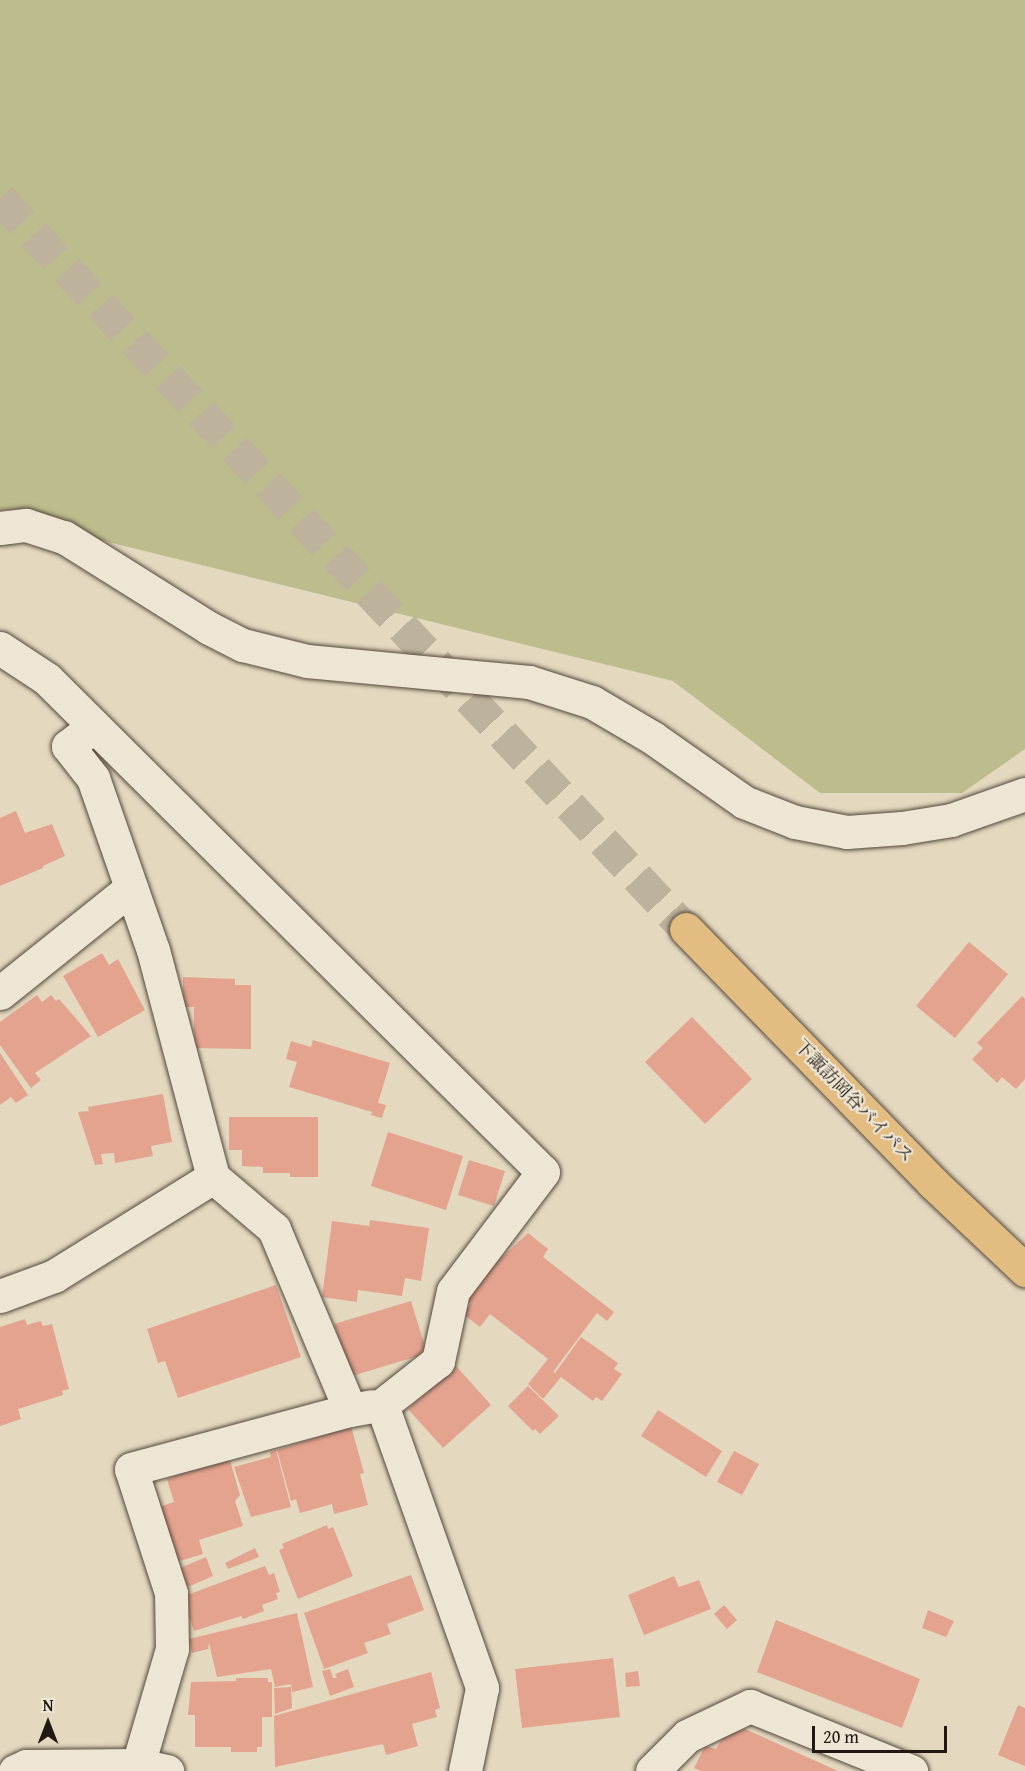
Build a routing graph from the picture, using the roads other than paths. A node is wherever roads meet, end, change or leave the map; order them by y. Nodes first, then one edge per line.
1 (0, 528) edge
2 (0, 648) edge
3 (94, 726) junction
4 (1025, 794) edge
5 (131, 888) junction
6 (686, 929) tunnel mouth
7 (0, 993) edge
8 (213, 1177) junction
9 (1025, 1270) edge
10 (0, 1296) edge
11 (366, 1407) junction
12 (153, 1768) edge
13 (15, 1771) edge
14 (465, 1771) edge
15 (652, 1771) edge
16 (911, 1771) edge

1 - 4 street
2 - 3 street
3 - 5 street
3 - 11 street
5 - 7 street
5 - 8 street
6 - 9 highway, 下諏訪岡谷バイパス
8 - 10 street
8 - 11 street
11 - 12 street
11 - 14 street
12 - 13 street
15 - 16 street

